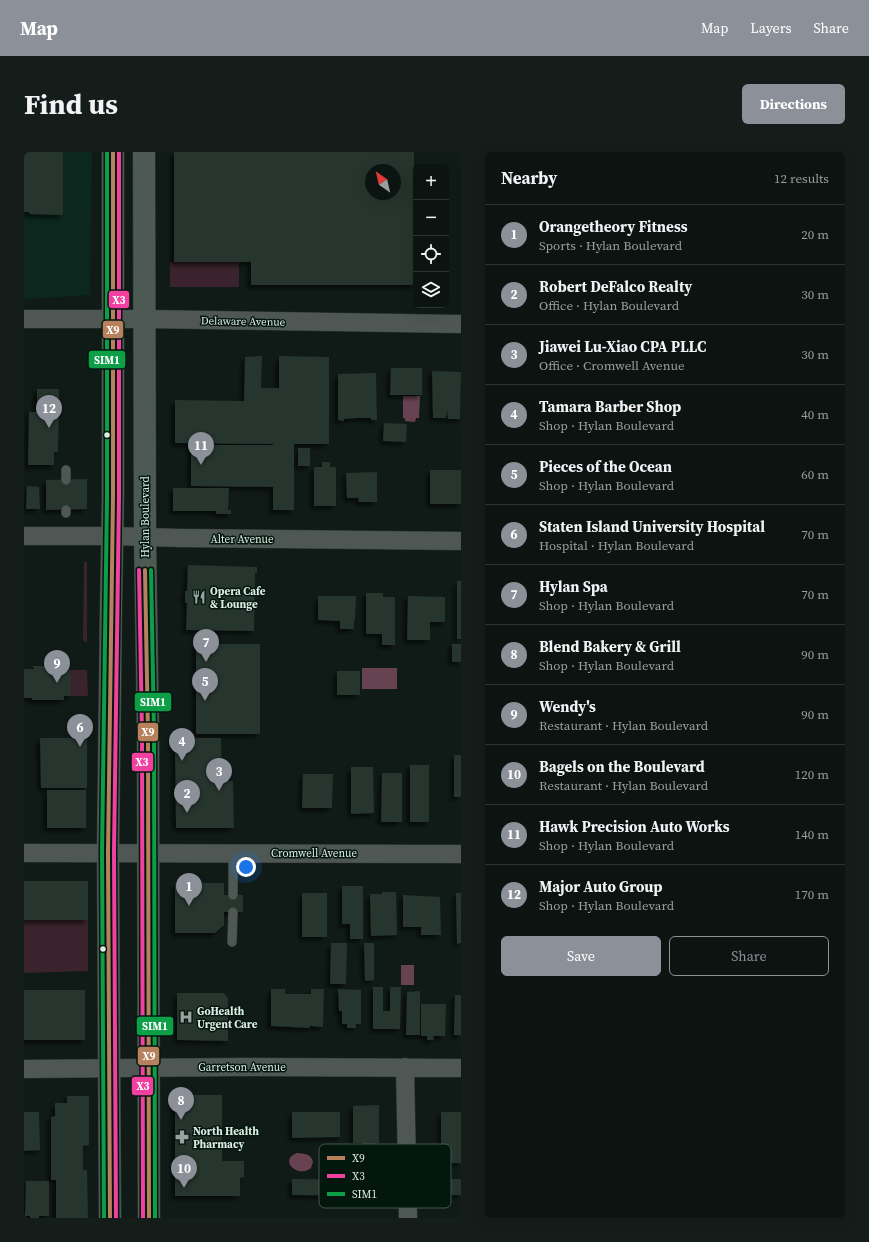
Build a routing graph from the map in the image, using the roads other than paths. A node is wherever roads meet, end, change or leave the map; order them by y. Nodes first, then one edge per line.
1 (113, 152) edge
2 (144, 152) edge
3 (24, 319) edge
4 (113, 319) junction
5 (144, 319) junction
6 (461, 324) edge
7 (66, 470) dead end
8 (66, 480) dead end
9 (24, 536) edge
10 (113, 536) junction
11 (145, 537) junction
12 (461, 542) edge
13 (24, 852) edge
14 (108, 852) junction
15 (148, 852) junction
16 (233, 853) junction
17 (461, 854) edge
18 (233, 895) dead end
19 (233, 912) dead end
20 (232, 942) dead end
21 (110, 1067) junction
22 (149, 1067) junction
23 (404, 1067) junction
24 (461, 1068) edge
25 (24, 1069) edge
26 (406, 1144) edge
27 (408, 1208) edge
28 (110, 1218) edge
29 (149, 1218) edge
30 (408, 1218) edge

1 - 4 main road
2 - 5 main road, Hylan Boulevard
3 - 4 street, Delaware Avenue
4 - 5 street, Delaware Avenue
4 - 10 main road
5 - 6 street, Delaware Avenue
5 - 11 main road, Hylan Boulevard
7 - 8 lane
9 - 10 street, Alter Avenue
10 - 11 street, Alter Avenue
10 - 14 main road
11 - 12 street, Alter Avenue
11 - 15 main road, Hylan Boulevard
13 - 14 street, Cromwell Avenue
14 - 15 street, Cromwell Avenue
14 - 21 main road
15 - 16 street, Cromwell Avenue
15 - 22 main road, Hylan Boulevard
16 - 17 street, Cromwell Avenue
16 - 18 lane
19 - 20 lane
21 - 22 street, Garretson Avenue
21 - 25 street, Garretson Avenue
21 - 28 main road
22 - 23 street, Garretson Avenue
22 - 29 main road, Hylan Boulevard
23 - 24 street, Garretson Avenue
23 - 26 street
27 - 30 street

